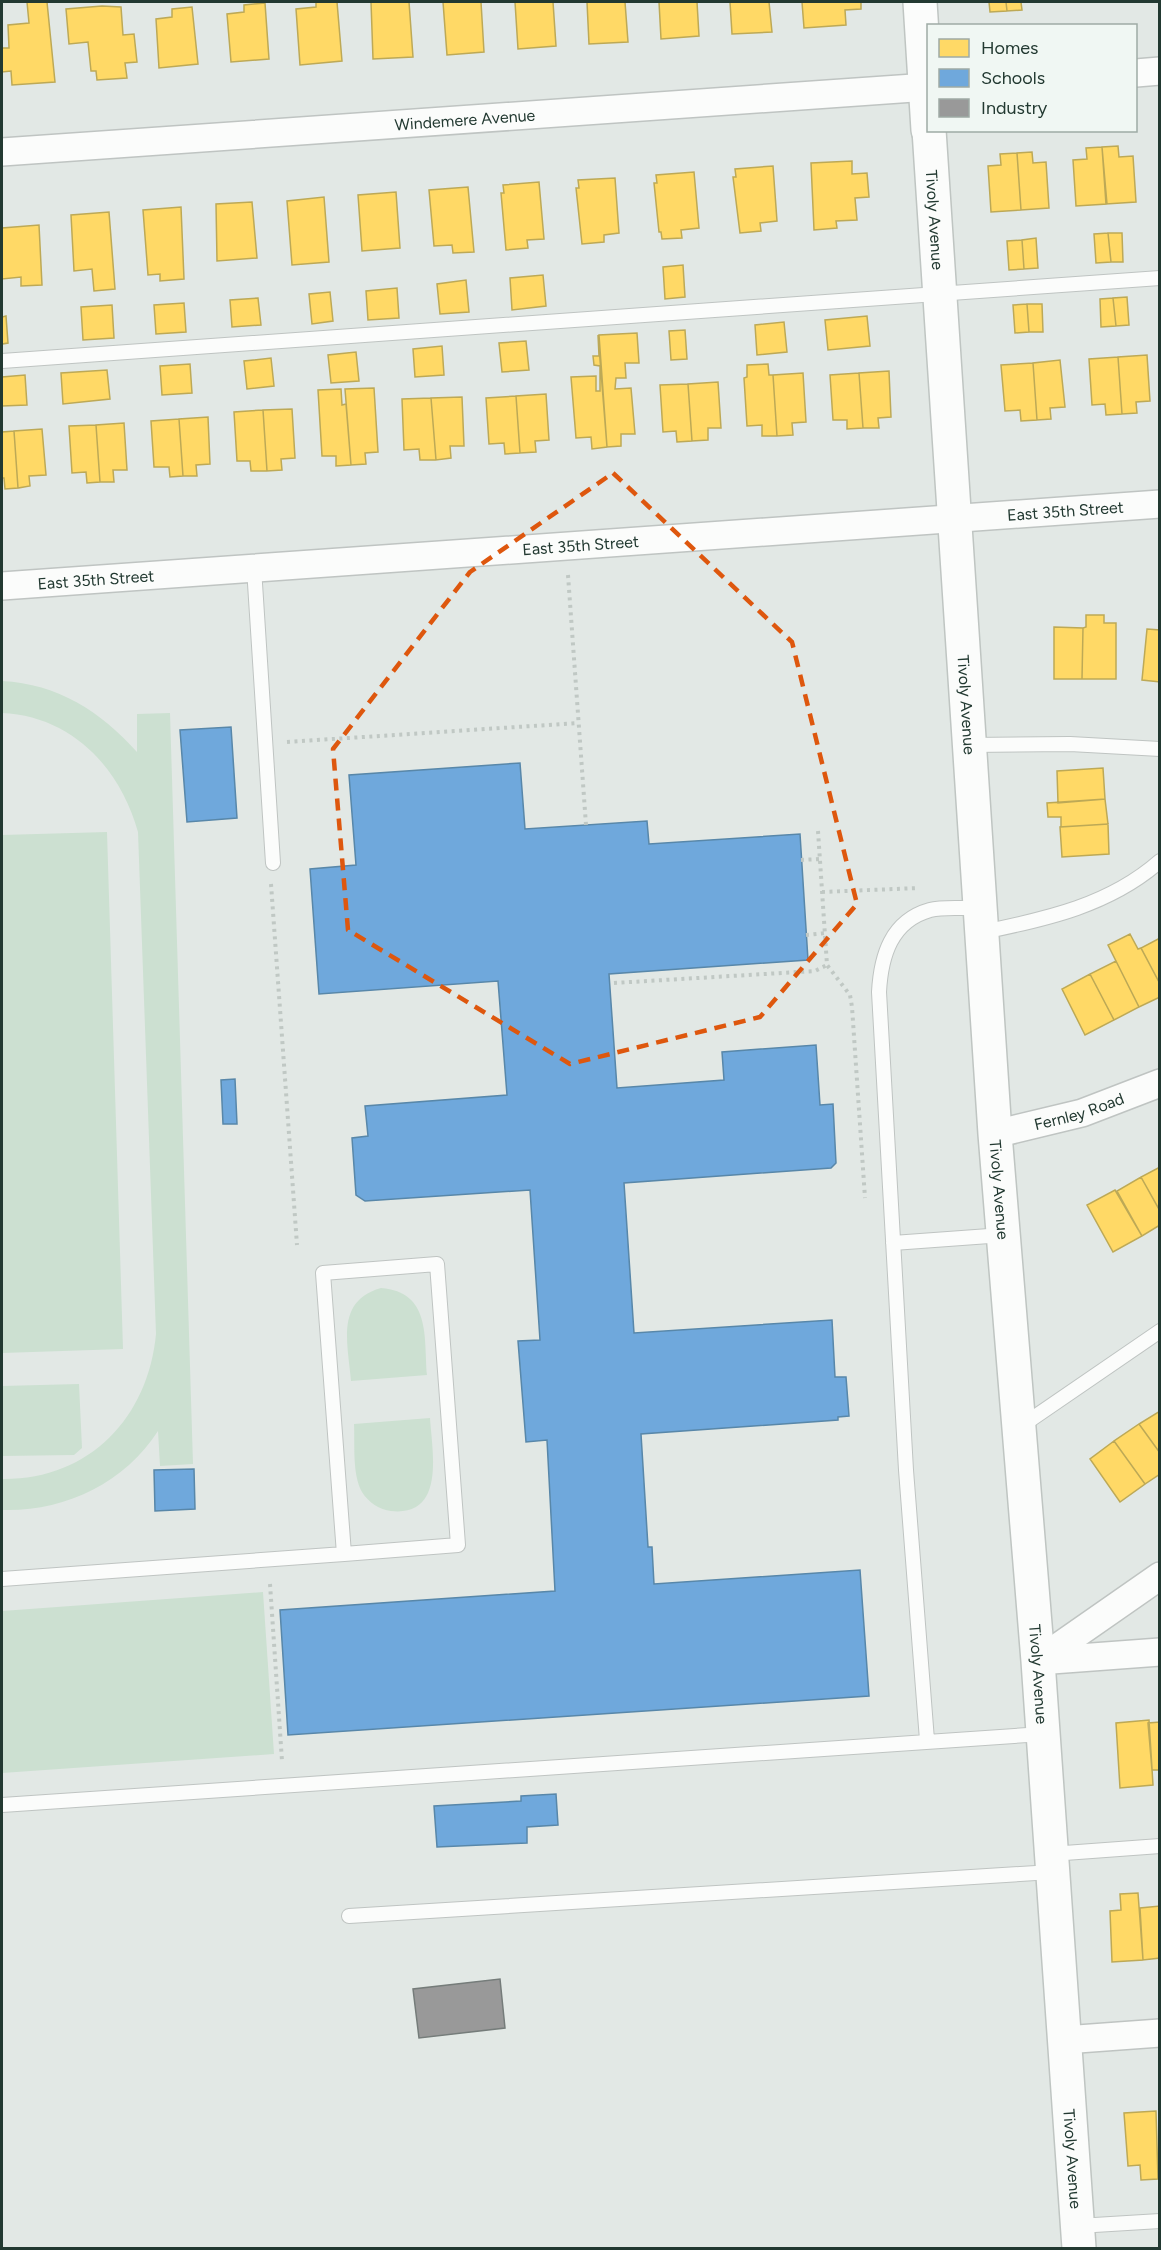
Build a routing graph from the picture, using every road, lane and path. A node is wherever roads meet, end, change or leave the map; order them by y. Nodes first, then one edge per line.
1 (920, 2) edge
2 (1160, 71) edge
3 (1137, 73) edge
4 (927, 88) edge
5 (928, 132) edge
6 (2, 152) edge
7 (1160, 278) edge
8 (940, 294) junction
9 (2, 361) edge
10 (1160, 504) edge
11 (1130, 507) junction
12 (1160, 512) edge
13 (955, 519) junction
14 (254, 568) junction
15 (568, 575) dead end
16 (2, 586) edge
17 (578, 723) junction
18 (266, 744) junction
19 (970, 745) junction
20 (1160, 749) edge
21 (586, 825) dead end
22 (818, 831) dead end
23 (820, 859) junction
24 (801, 860) dead end
25 (1160, 861) edge
26 (273, 863) joint
27 (924, 888) dead end
28 (822, 891) junction
29 (983, 920) junction
30 (825, 933) junction
31 (806, 935) dead end
32 (827, 965) junction
33 (614, 983) dead end
34 (1160, 1083) edge
35 (995, 1134) junction
36 (866, 1206) dead end
37 (1003, 1235) junction
38 (893, 1243) junction
39 (297, 1245) dead end
40 (1160, 1331) edge
41 (1018, 1429) junction
42 (344, 1554) junction
43 (1160, 1576) edge
44 (2, 1579) edge
45 (270, 1584) dead end
46 (1160, 1652) edge
47 (1038, 1661) junction
48 (1043, 1734) junction
49 (927, 1740) junction
50 (282, 1761) dead end
51 (2, 1805) edge
52 (1160, 1846) edge
53 (1052, 1863) junction
54 (350, 1916) dead end
55 (1160, 2033) edge
56 (1064, 2040) junction
57 (1160, 2221) edge
58 (1078, 2237) edge

1 - 4 street, Tivoly Avenue
2 - 3 street
4 - 6 street, Windemere Avenue
5 - 8 street, Tivoly Avenue
7 - 8 lane
8 - 9 lane
8 - 13 street, Tivoly Avenue
10 - 11 street, East 35th Street
11 - 12 street
11 - 13 street, East 35th Street
13 - 14 street, East 35th Street
13 - 19 street, Tivoly Avenue
14 - 16 street, East 35th Street
14 - 18 lane
15 - 17 path
17 - 18 path
17 - 21 path
18 - 26 lane
19 - 20 lane
19 - 29 street, Tivoly Avenue
22 - 23 path
23 - 24 path
23 - 28 path
25 - 29 lane
26 - 39 path
27 - 28 path
28 - 30 path
29 - 35 street, Tivoly Avenue
29 - 38 lane
30 - 31 path
30 - 32 path
32 - 33 path
32 - 36 path
34 - 35 street, Fernley Road
35 - 37 street, Tivoly Avenue
37 - 38 lane
37 - 41 street, Tivoly Avenue
38 - 49 lane
40 - 41 lane
41 - 47 street, Tivoly Avenue
42 - 42 lane
42 - 44 lane
43 - 47 street
45 - 50 path
46 - 47 street
47 - 48 street, Tivoly Avenue
48 - 49 lane
48 - 53 street, Tivoly Avenue
49 - 51 lane
52 - 53 lane
53 - 54 lane
53 - 56 street, Tivoly Avenue
55 - 56 street
56 - 58 street, Tivoly Avenue
57 - 58 lane

